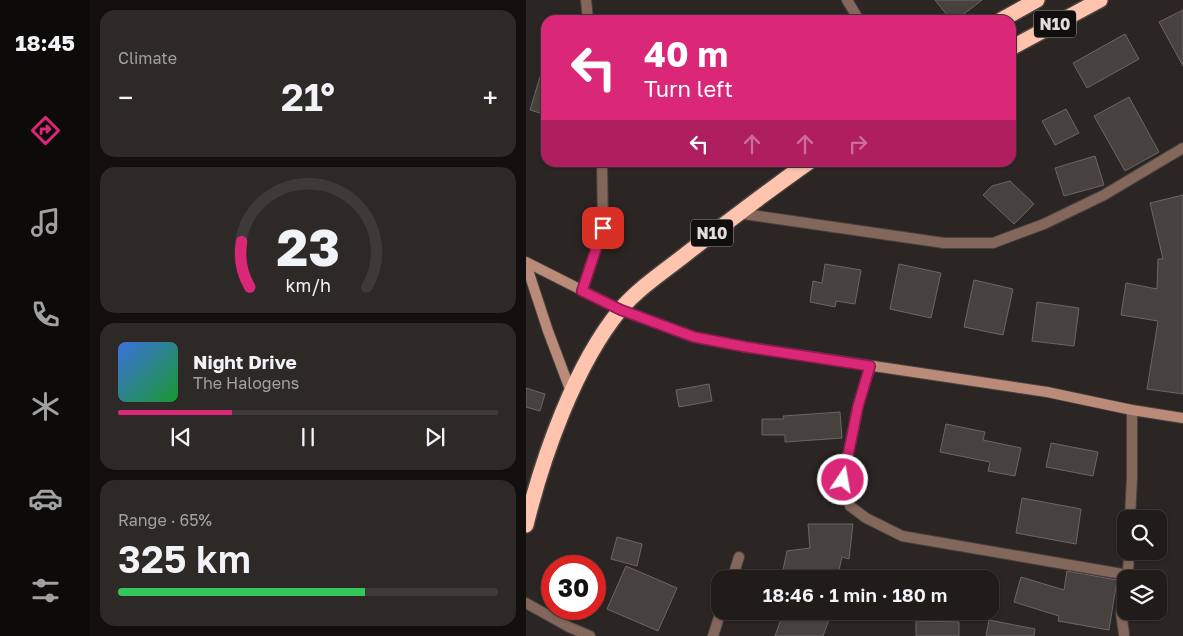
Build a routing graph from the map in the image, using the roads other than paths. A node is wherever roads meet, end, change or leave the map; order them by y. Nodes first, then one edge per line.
1 (586, 0) edge
2 (847, 0) edge
3 (1037, 0) edge
4 (1100, 0) edge
5 (588, 15) edge
6 (856, 15) edge
7 (1009, 15) edge
8 (1016, 45) edge
9 (1183, 148) edge
10 (602, 167) edge
11 (802, 167) edge
12 (737, 213) junction
13 (526, 263) edge
14 (582, 291) junction
15 (621, 310) junction
16 (870, 366) junction
17 (571, 392) junction
18 (1132, 410) junction
19 (1183, 418) edge
20 (1130, 510) edge
21 (526, 525) edge
22 (739, 557) dead end
23 (735, 570) edge
24 (1117, 577) edge
25 (526, 603) edge
26 (718, 620) edge
27 (1123, 620) edge
28 (1124, 634) dead end
29 (590, 636) edge
30 (713, 636) edge

1 - 5 street
2 - 6 street
3 - 7 highway, N10
4 - 8 highway, N10
9 - 12 street
10 - 14 street
11 - 12 highway, N10
12 - 15 highway, N10
13 - 14 main road
13 - 17 main road
14 - 15 main road
15 - 16 main road
15 - 17 highway, N10
16 - 18 main road
16 - 24 street
17 - 21 highway, N10
18 - 19 main road
18 - 20 street
22 - 23 street
25 - 29 street
26 - 30 street
27 - 28 street

